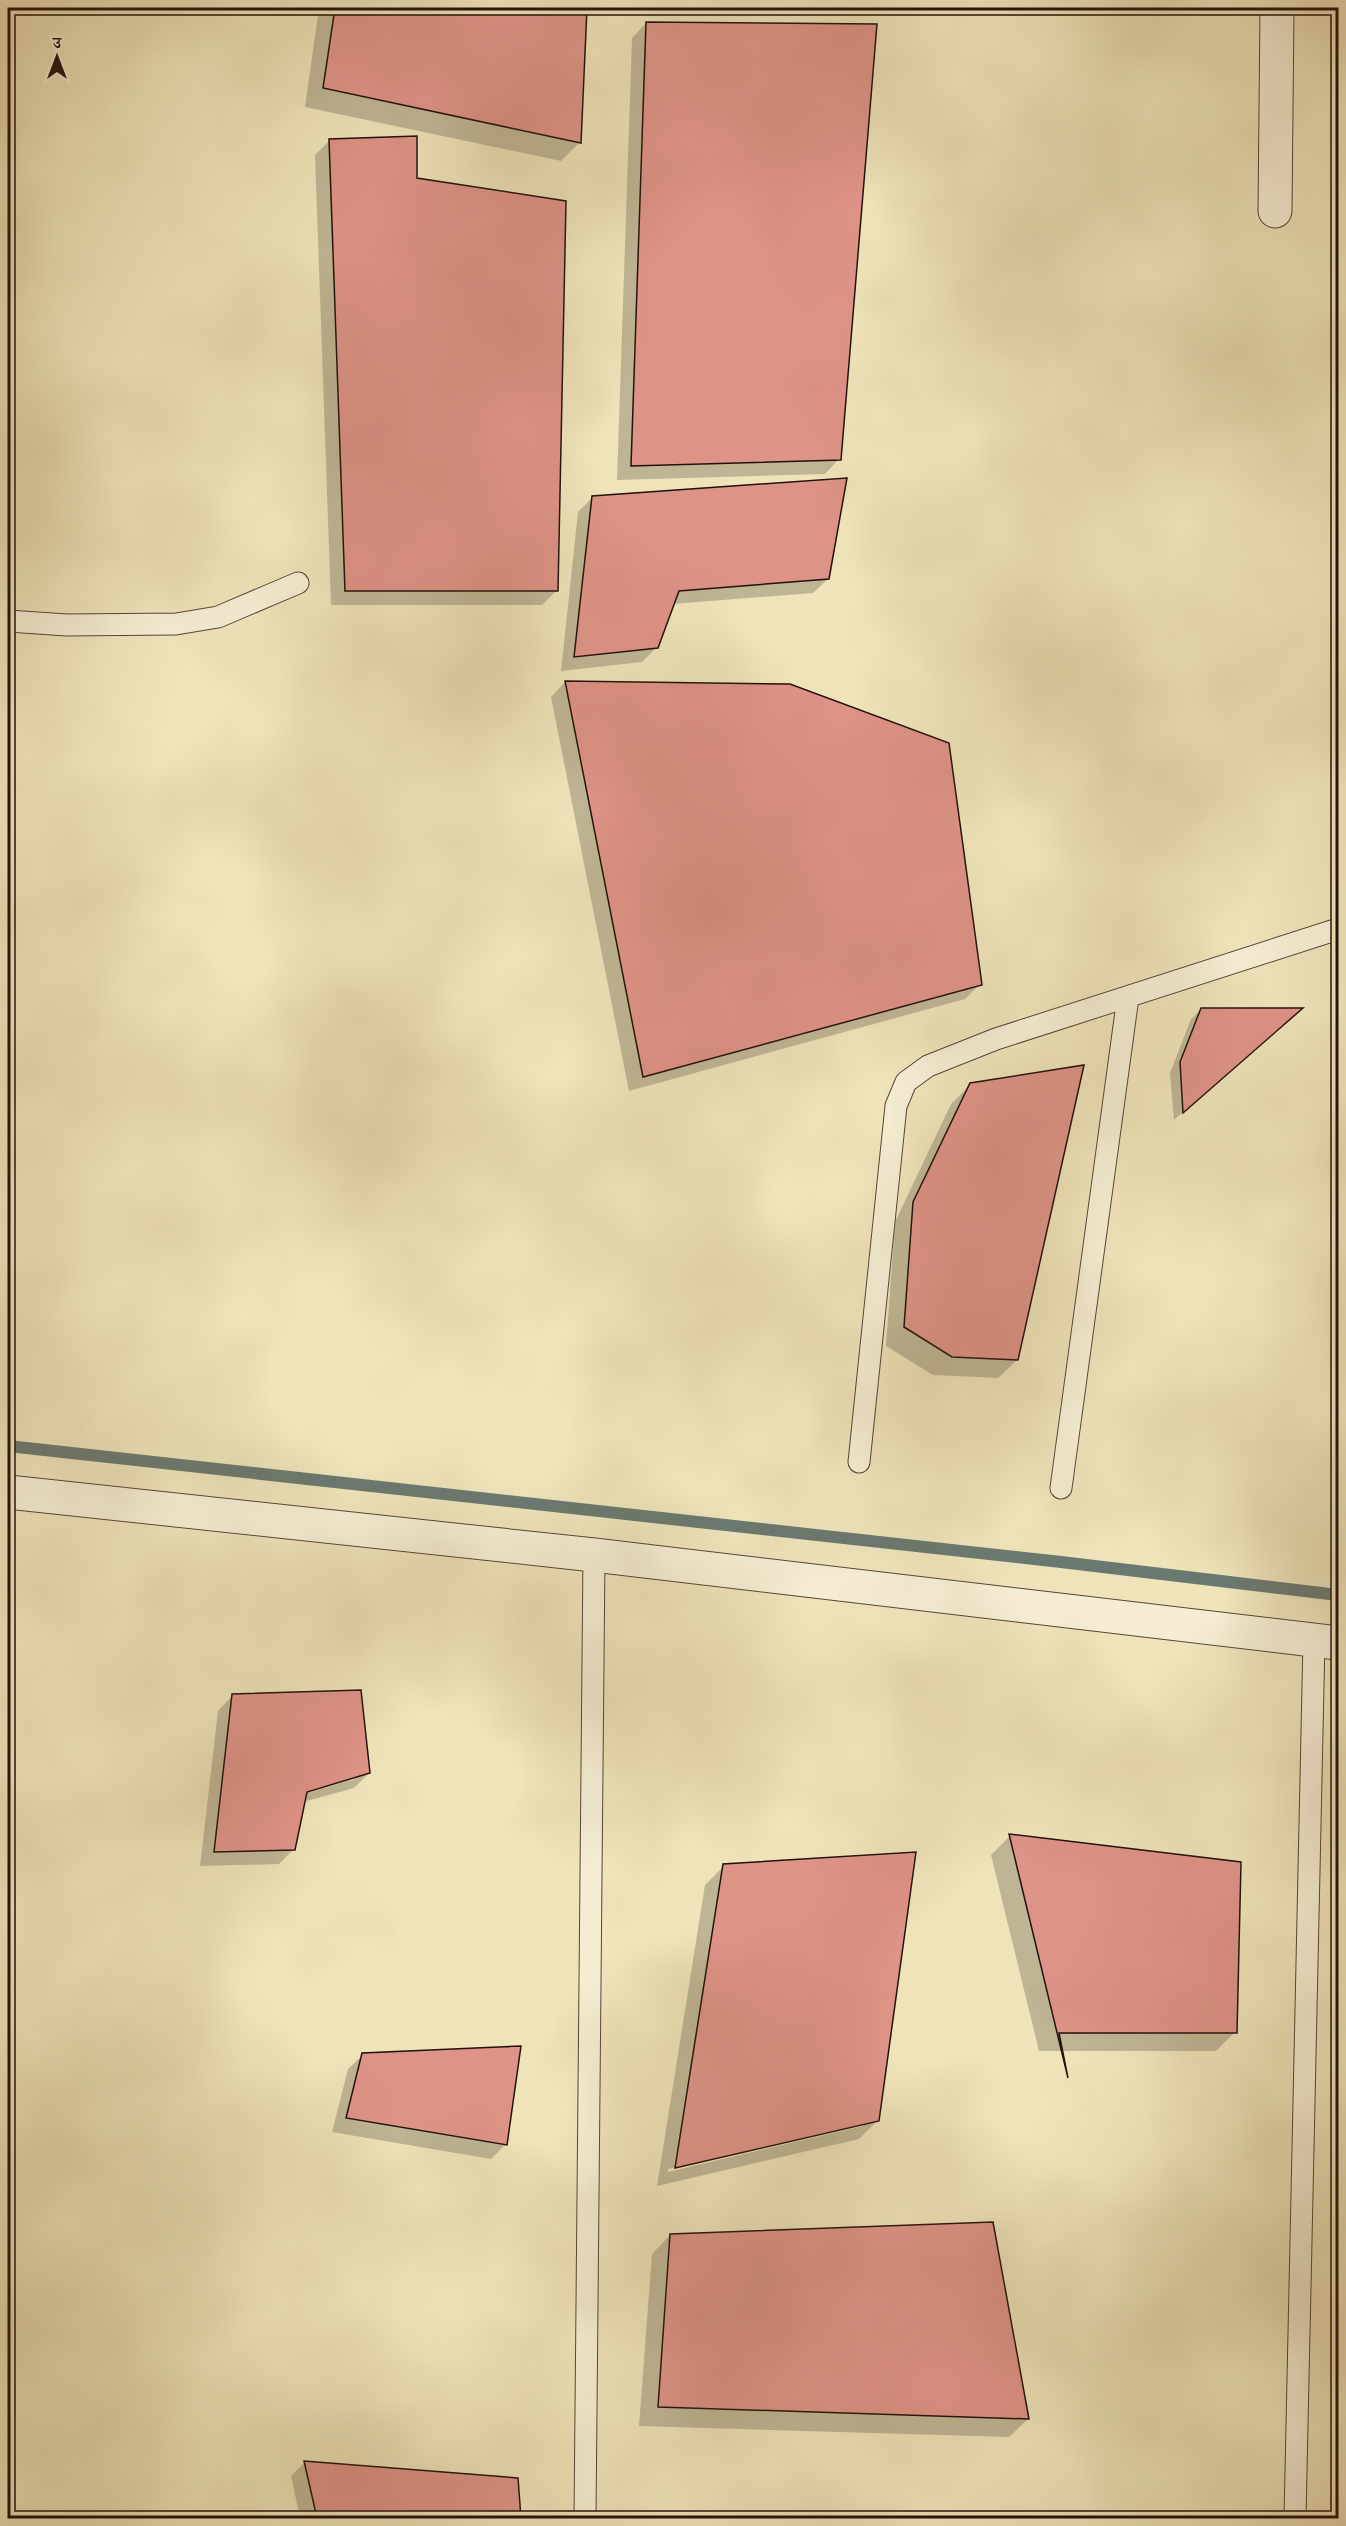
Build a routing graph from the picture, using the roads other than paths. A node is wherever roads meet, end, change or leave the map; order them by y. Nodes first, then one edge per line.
1 (1277, 8) edge
2 (1275, 211) dead end
3 (298, 583) dead end
4 (8, 621) edge
5 (1338, 929) edge
6 (1128, 997) junction
7 (859, 1462) dead end
8 (1060, 1488) dead end
9 (8, 1492) edge
10 (594, 1555) junction
11 (1326, 1642) edge
12 (585, 2518) edge
13 (1295, 2518) edge

1 - 2 street
3 - 4 lane
5 - 6 lane
6 - 7 lane
6 - 8 lane
9 - 10 street
10 - 11 street
10 - 12 lane
11 - 13 lane

